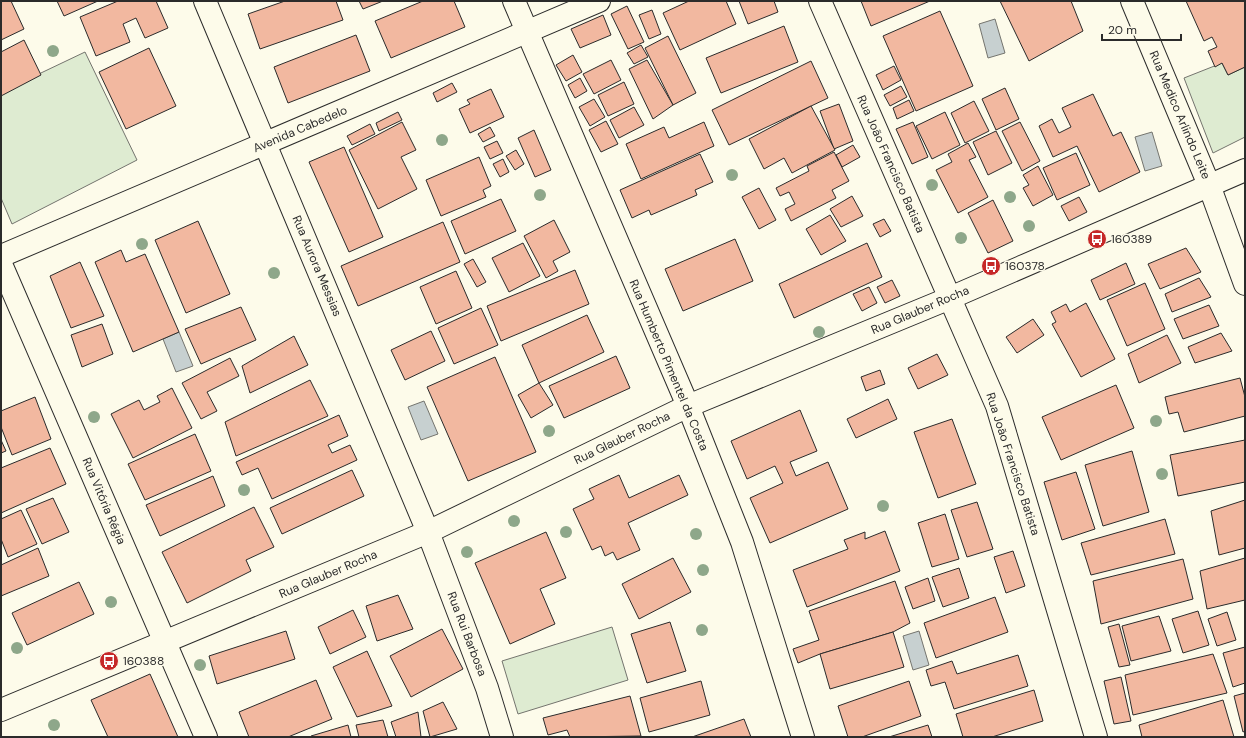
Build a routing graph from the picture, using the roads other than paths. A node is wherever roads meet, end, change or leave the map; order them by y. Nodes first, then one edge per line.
1 (205, 1) edge
2 (514, 1) edge
3 (599, 1) edge
4 (820, 1) edge
5 (1132, 1) edge
6 (527, 33) junction
7 (265, 144) junction
8 (1245, 170) edge
9 (1209, 185) junction
10 (1, 256) edge
11 (1, 264) edge
12 (1245, 284) edge
13 (950, 298) junction
14 (688, 406) junction
15 (428, 532) junction
16 (165, 642) junction
17 (1, 710) edge
18 (206, 737) edge
19 (502, 737) edge
20 (803, 737) edge
21 (1096, 737) edge

1 - 7 street, Rua Aurora Messias
2 - 6 street, Rua Humberto Pimentel da Costa
3 - 6 street, Avenida Cabedelo
4 - 13 street, Rua João Francisco Batista
5 - 9 street, Rua Medico Arlindo Leite
6 - 7 street, Avenida Cabedelo
6 - 14 street, Rua Humberto Pimentel da Costa
7 - 10 street, Avenida Cabedelo
7 - 15 street, Rua Aurora Messias
8 - 9 street, Rua Glauber Rocha
9 - 12 street, Rua Medico Arlindo Leite
9 - 13 street, Rua Glauber Rocha
11 - 16 street, Rua Vitória Régia
13 - 14 street, Rua Glauber Rocha
13 - 21 street, Rua João Francisco Batista
14 - 15 street, Rua Glauber Rocha
14 - 20 street, Rua Humberto Pimentel da Costa
15 - 16 street, Rua Glauber Rocha
15 - 19 street, Rua Rui Barbosa
16 - 17 street, Rua Glauber Rocha
16 - 18 street, Rua Vitória Régia

